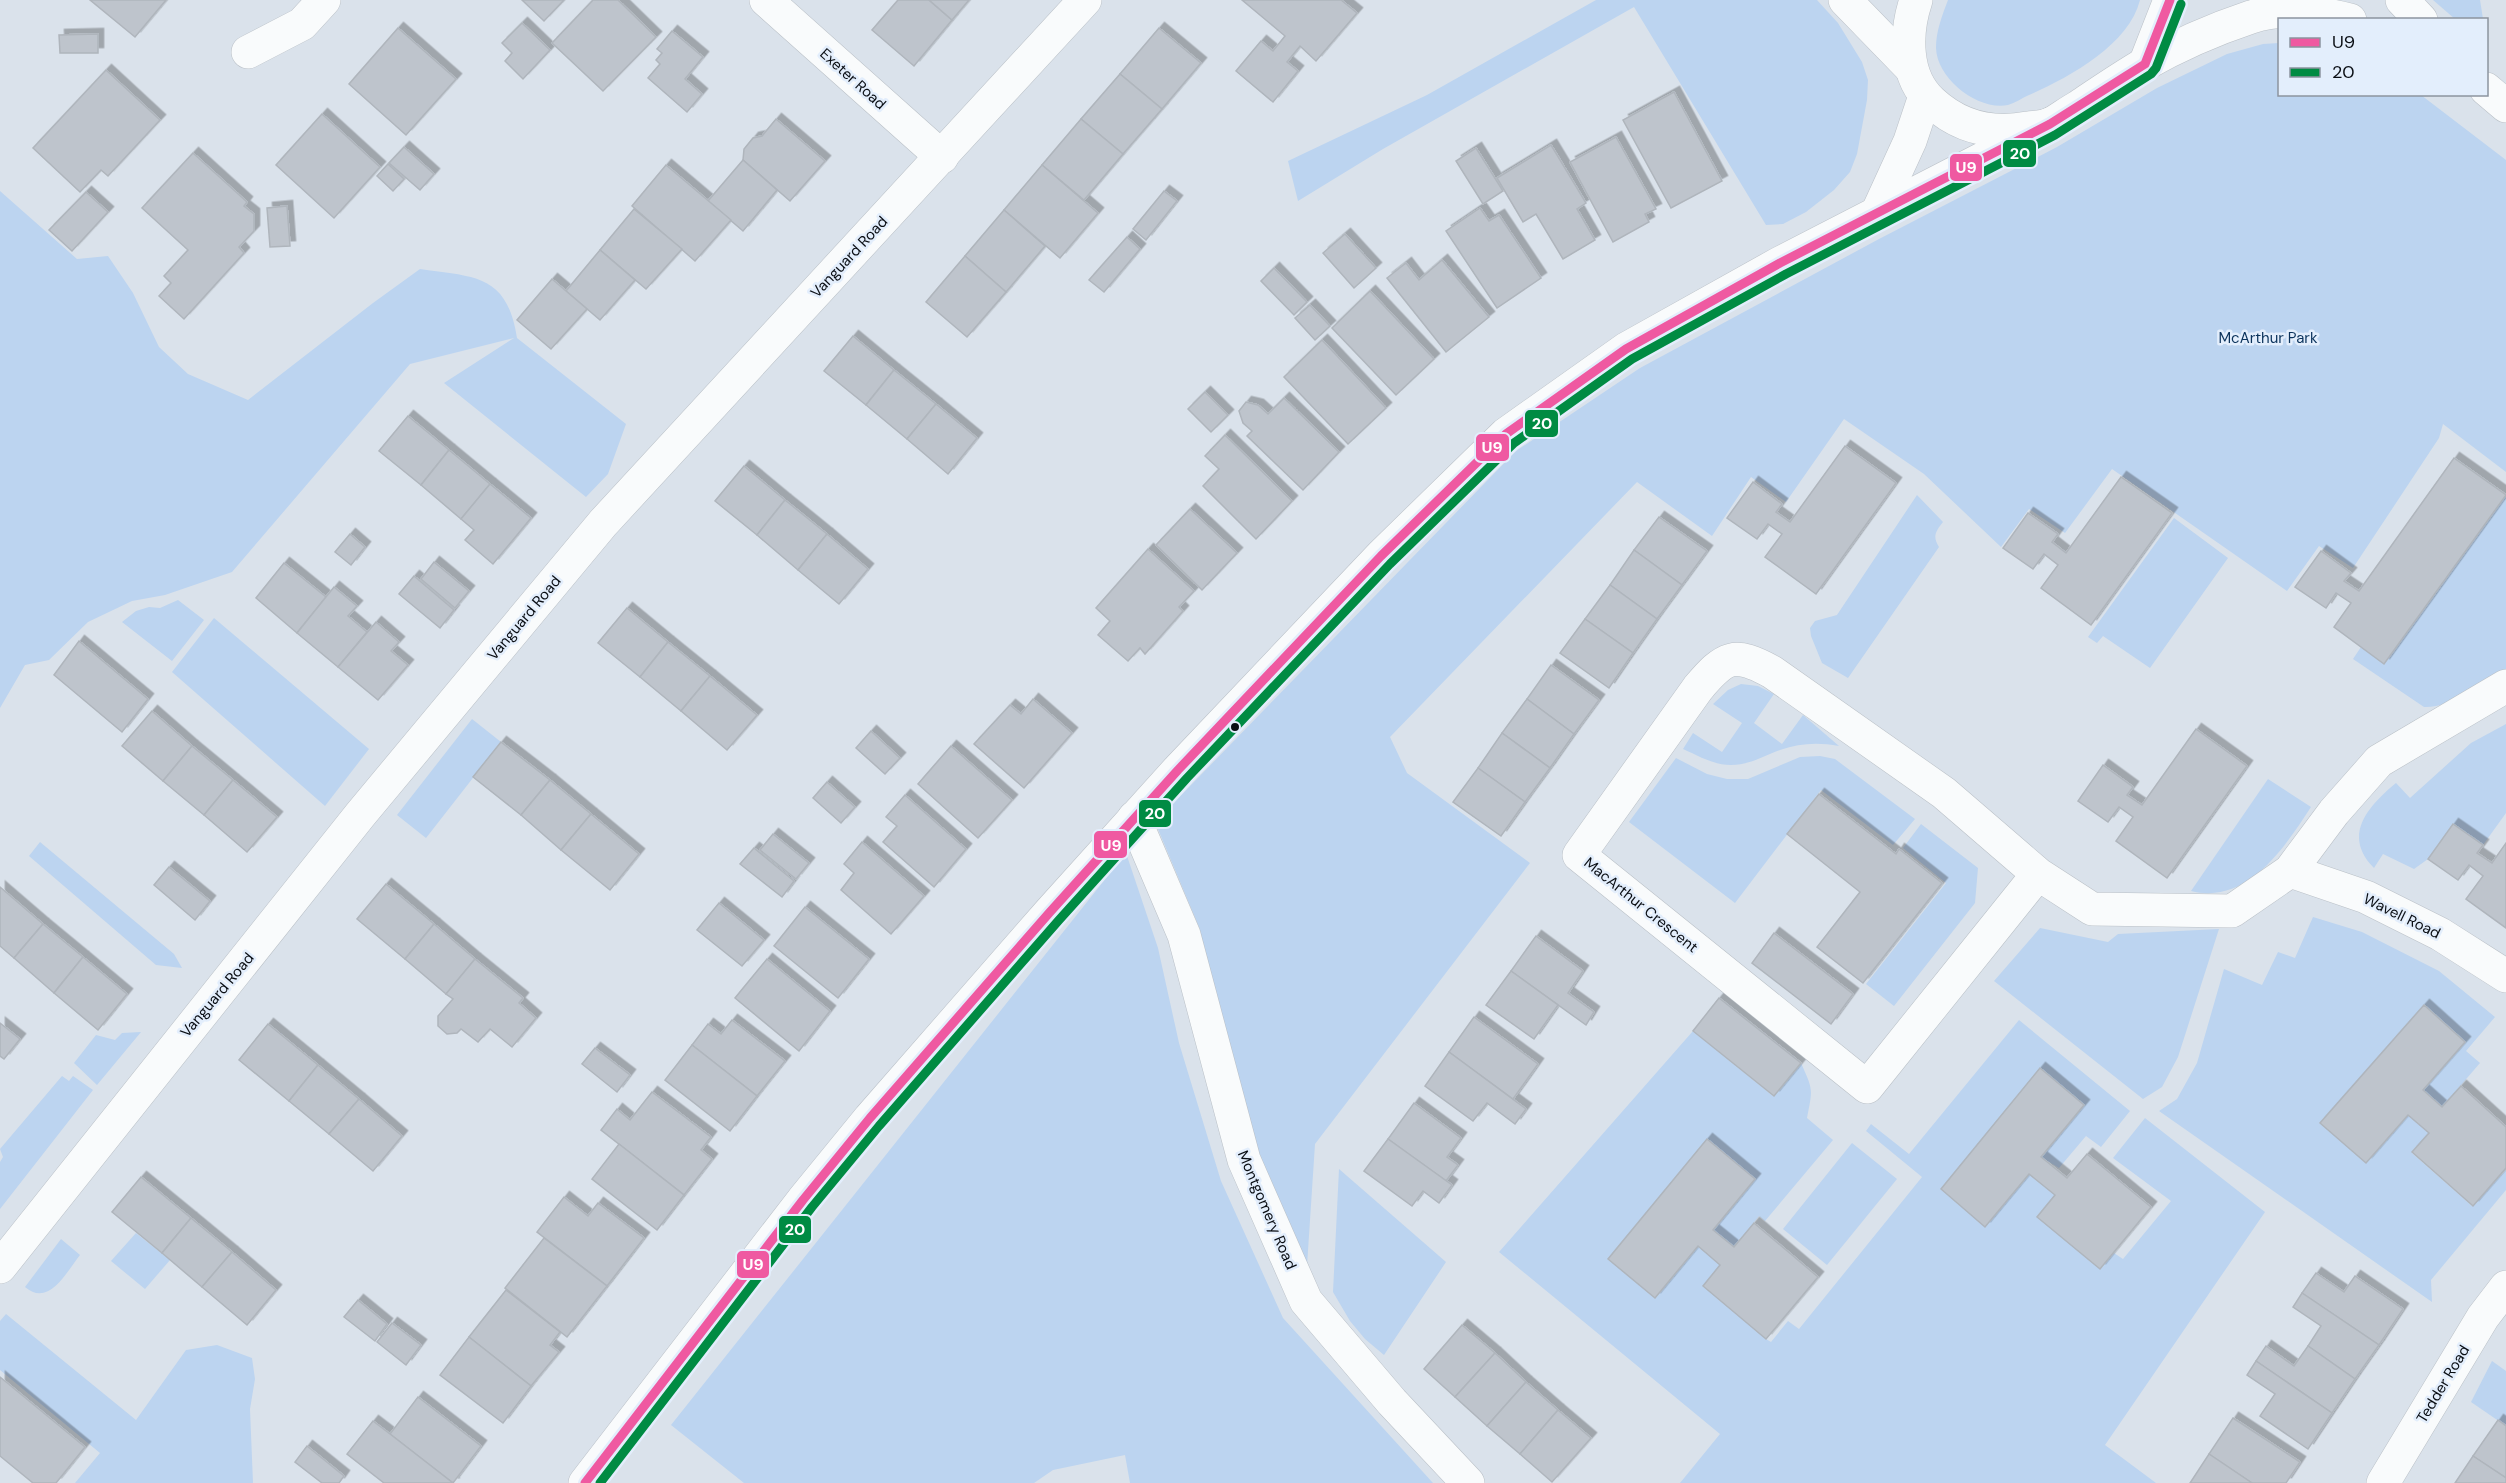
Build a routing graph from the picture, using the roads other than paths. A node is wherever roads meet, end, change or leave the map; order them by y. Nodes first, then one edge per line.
1 (324, 0) edge
2 (766, 0) edge
3 (1085, 0) edge
4 (1845, 0) edge
5 (1916, 0) edge
6 (2170, 0) edge
7 (2402, 0) edge
8 (2342, 18) edge
9 (2419, 18) edge
10 (248, 52) dead end
11 (2145, 64) junction
12 (1918, 82) junction
13 (2488, 91) edge
14 (2506, 106) edge
15 (2050, 124) junction
16 (942, 157) junction
17 (1877, 213) junction
18 (2506, 686) edge
19 (1134, 818) junction
20 (2290, 871) junction
21 (2038, 873) junction
22 (2506, 976) edge
23 (0, 1267) edge
24 (2506, 1287) edge
25 (585, 1483) edge
26 (1468, 1483) edge
27 (2383, 1483) edge

1 - 10 street
2 - 16 street, Exeter Road
3 - 16 street, Vanguard Road
4 - 12 street
5 - 12 street
6 - 11 street
7 - 9 street
8 - 11 street
11 - 15 street
12 - 15 street
12 - 17 street
13 - 14 street
15 - 17 street
16 - 23 street, Vanguard Road
17 - 19 street
18 - 20 street, MacArthur Crescent
19 - 25 street
19 - 26 street, Montgomery Road
20 - 21 street, MacArthur Crescent
20 - 22 street, Wavell Road
21 - 21 street, MacArthur Crescent
24 - 27 street, Tedder Road

